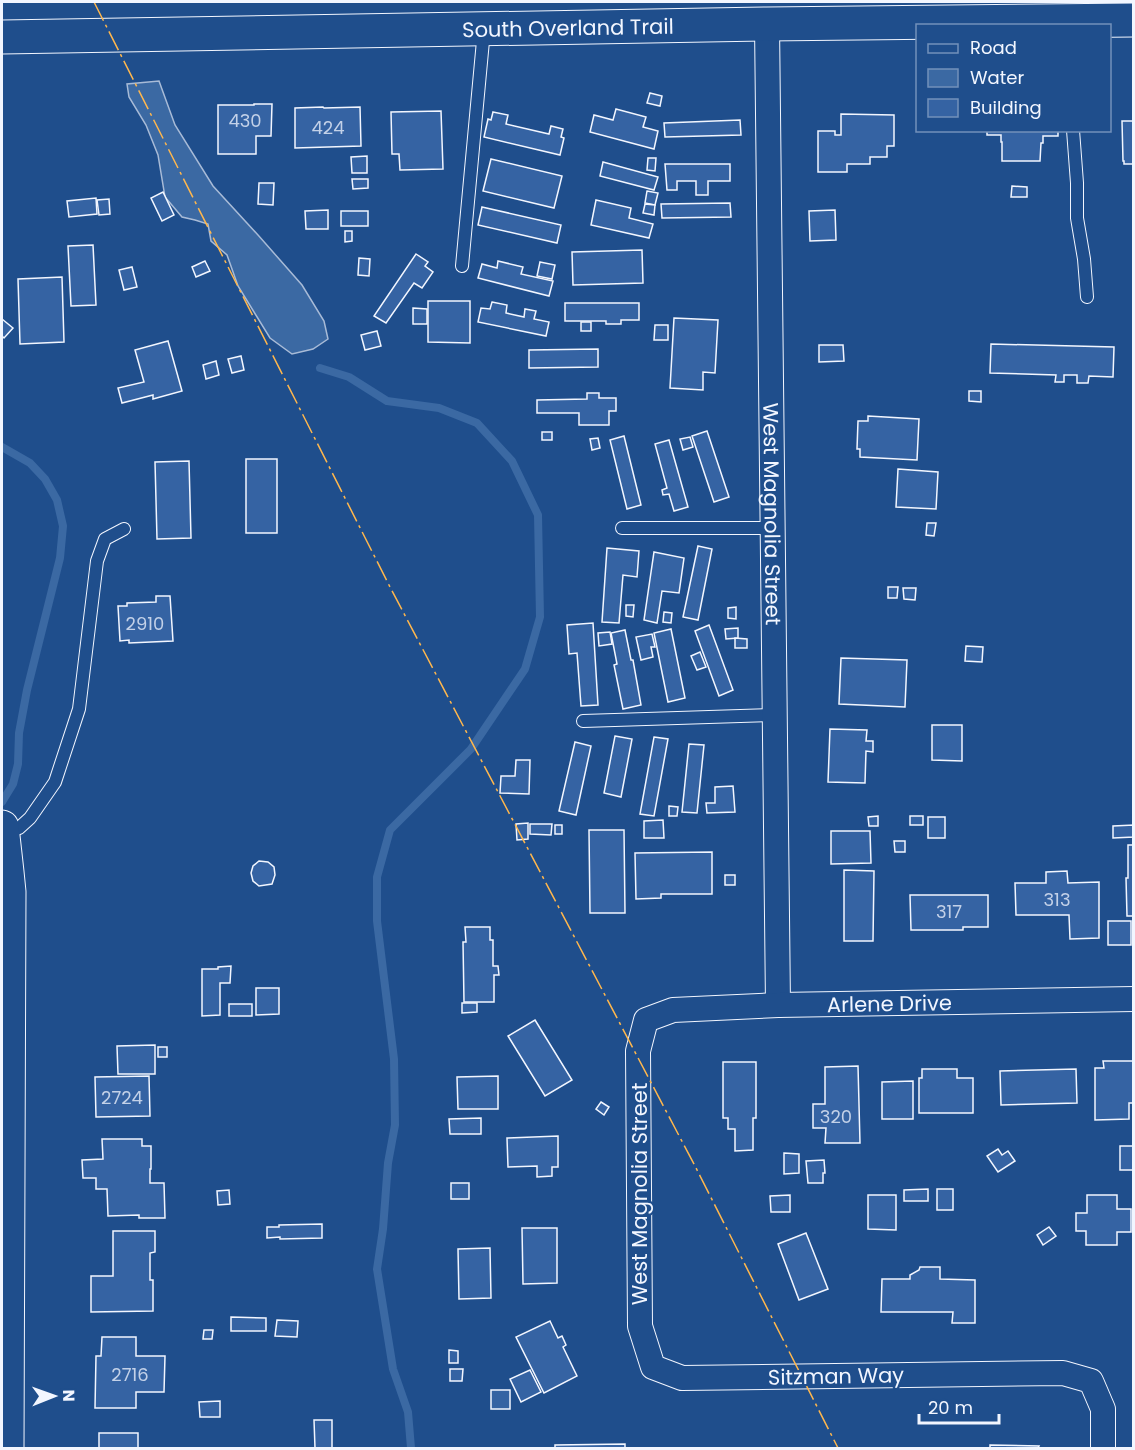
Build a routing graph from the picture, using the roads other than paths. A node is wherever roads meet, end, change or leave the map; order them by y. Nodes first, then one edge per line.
1 (1134, 20) edge
2 (1068, 23) edge
3 (767, 24) junction
4 (484, 29) junction
5 (2, 37) edge
6 (1073, 132) edge
7 (462, 266) dead end
8 (1087, 297) dead end
9 (622, 528) dead end
10 (772, 528) junction
11 (124, 530) dead end
12 (774, 715) junction
13 (583, 721) dead end
14 (2, 831) edge
15 (1134, 999) edge
16 (778, 1005) junction
17 (646, 1020) joint
18 (4, 1111) edge
19 (653, 1367) joint
20 (7, 1449) edge
21 (1103, 1449) edge

1 - 2 main road, South Overland Trail
2 - 3 main road, South Overland Trail
3 - 4 main road, South Overland Trail
3 - 10 street, West Magnolia Street
4 - 5 main road, South Overland Trail
4 - 7 lane
6 - 8 lane
9 - 10 lane
10 - 12 street, West Magnolia Street
11 - 14 lane
12 - 13 lane
12 - 16 street, West Magnolia Street
14 - 18 main road
15 - 16 street, Arlene Drive
16 - 17 street, Arlene Drive
17 - 19 street, West Magnolia Street
18 - 20 main road
19 - 21 street, Sitzman Way

